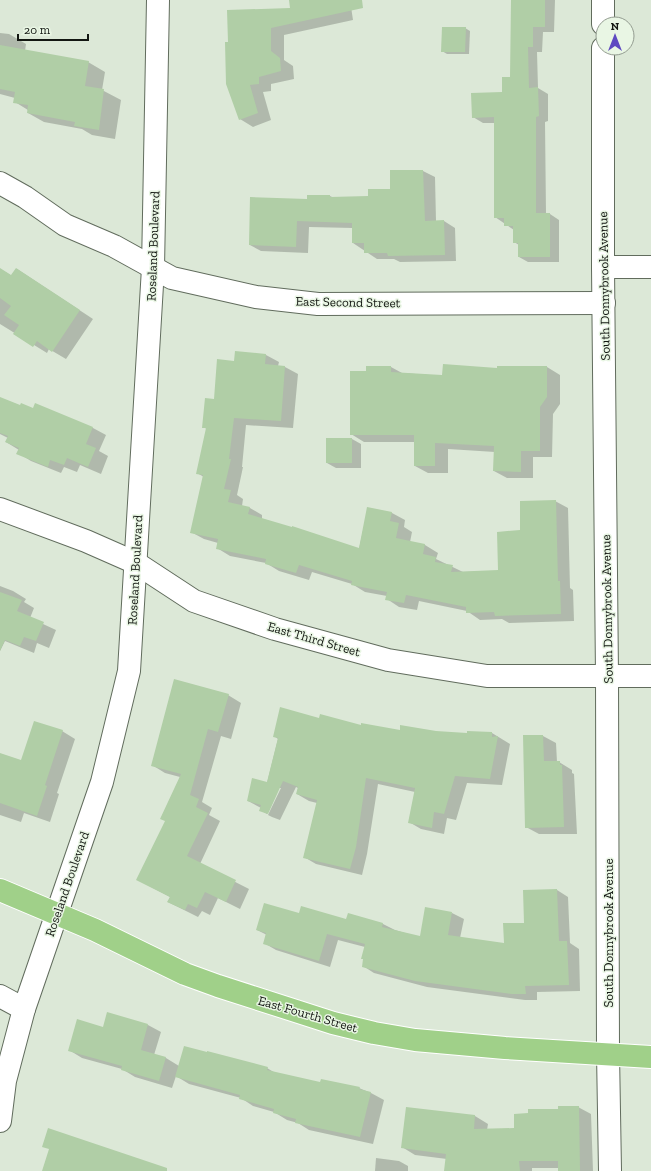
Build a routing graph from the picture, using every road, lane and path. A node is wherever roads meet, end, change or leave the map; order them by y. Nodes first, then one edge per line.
1 (158, 0) edge
2 (603, 0) edge
3 (603, 16) edge
4 (603, 56) edge
5 (0, 183) edge
6 (603, 267) junction
7 (651, 267) edge
8 (153, 268) junction
9 (604, 304) junction
10 (0, 509) edge
11 (136, 563) junction
12 (607, 676) junction
13 (651, 676) edge
14 (0, 890) edge
15 (57, 914) junction
16 (0, 996) edge
17 (24, 1009) junction
18 (608, 1053) junction
19 (646, 1055) edge
20 (0, 1121) edge
21 (610, 1171) edge

1 - 8 street, Roseland Boulevard
2 - 3 street
4 - 6 street, South Donnybrook Avenue
5 - 8 street, East Second Street
6 - 7 street
6 - 9 street, South Donnybrook Avenue
8 - 9 street, East Second Street
8 - 11 street, Roseland Boulevard
9 - 12 street, South Donnybrook Avenue
10 - 11 street, East Third Street
11 - 12 street, East Third Street
11 - 15 street, Roseland Boulevard
12 - 13 street, East Third Street
12 - 18 street, South Donnybrook Avenue
14 - 15 main road, East Fourth Street
15 - 17 street, Roseland Boulevard
15 - 18 main road, East Fourth Street
16 - 17 street
17 - 20 street, Roseland Boulevard
18 - 19 main road, East Fourth Street
18 - 21 street, South Donnybrook Avenue

